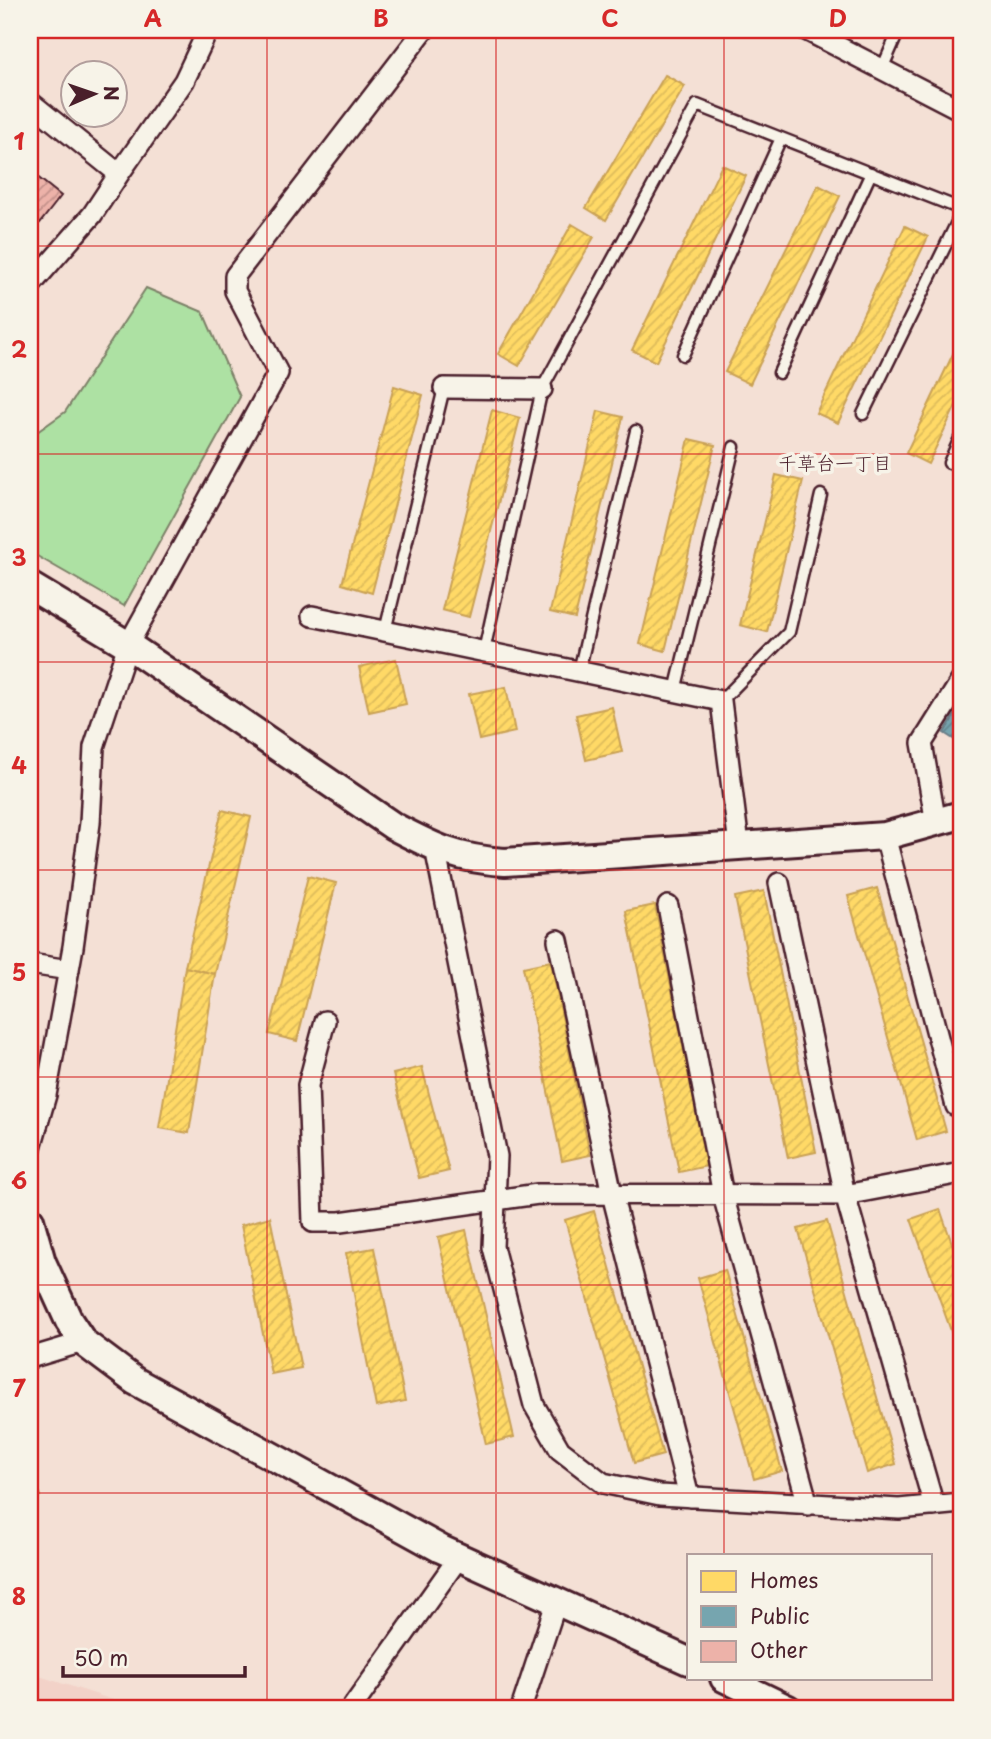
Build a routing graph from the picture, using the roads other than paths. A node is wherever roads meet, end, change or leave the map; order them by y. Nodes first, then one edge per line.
1 (208, 30) edge
2 (424, 30) edge
3 (806, 30) edge
4 (899, 30) edge
5 (882, 69) junction
6 (30, 102) edge
7 (961, 110) edge
8 (781, 138) junction
9 (870, 173) junction
10 (119, 174) junction
11 (961, 211) edge
12 (30, 286) edge
13 (683, 355) dead end
14 (779, 373) dead end
15 (444, 388) joint
16 (542, 389) junction
17 (863, 414) dead end
18 (636, 431) dead end
19 (961, 436) edge
20 (734, 447) dead end
21 (949, 463) dead end
22 (821, 495) dead end
23 (30, 586) edge
24 (312, 616) dead end
25 (385, 631) junction
26 (128, 645) junction
27 (484, 651) junction
28 (579, 671) junction
29 (961, 681) edge
30 (675, 691) junction
31 (721, 701) junction
32 (961, 815) edge
33 (936, 823) junction
34 (885, 835) junction
35 (739, 845) junction
36 (435, 848) junction
37 (779, 883) dead end
38 (668, 906) dead end
39 (558, 940) dead end
40 (30, 964) edge
41 (69, 970) junction
42 (325, 1021) dead end
43 (957, 1106) dead end
44 (30, 1151) edge
45 (961, 1173) edge
46 (612, 1194) junction
47 (723, 1195) junction
48 (845, 1195) junction
49 (495, 1200) junction
50 (30, 1220) edge
51 (83, 1342) junction
52 (30, 1358) edge
53 (689, 1497) junction
54 (961, 1503) edge
55 (808, 1505) junction
56 (934, 1506) junction
57 (459, 1557) junction
58 (557, 1600) junction
59 (687, 1661) edge
60 (728, 1680) edge
61 (351, 1709) edge
62 (521, 1709) edge
63 (788, 1709) edge

1 - 10 street
2 - 26 street
3 - 5 street
4 - 5 lane
5 - 7 street
6 - 10 street
8 - 9 lane
8 - 13 lane
8 - 16 lane
9 - 11 lane
9 - 14 lane
10 - 12 street
11 - 17 lane
15 - 16 street
15 - 25 lane
16 - 27 lane
18 - 28 lane
19 - 21 lane
20 - 30 lane
22 - 31 lane
23 - 26 street
24 - 25 street
25 - 27 street
26 - 36 street
26 - 41 street
27 - 28 street
28 - 30 street
29 - 33 street
30 - 31 street
31 - 35 street
32 - 33 street
33 - 34 street
34 - 35 street
34 - 43 street
35 - 36 street
36 - 49 street
37 - 48 street
38 - 47 street
39 - 46 street
40 - 41 street
41 - 44 street
42 - 49 street
45 - 48 street
46 - 47 street
46 - 49 street
46 - 53 street
47 - 48 street
47 - 55 street
48 - 56 street
49 - 53 street
50 - 51 street
51 - 52 street
51 - 57 street
53 - 55 street
54 - 56 street
55 - 56 street
57 - 58 street
57 - 61 street
58 - 59 street
58 - 62 street
60 - 63 street

